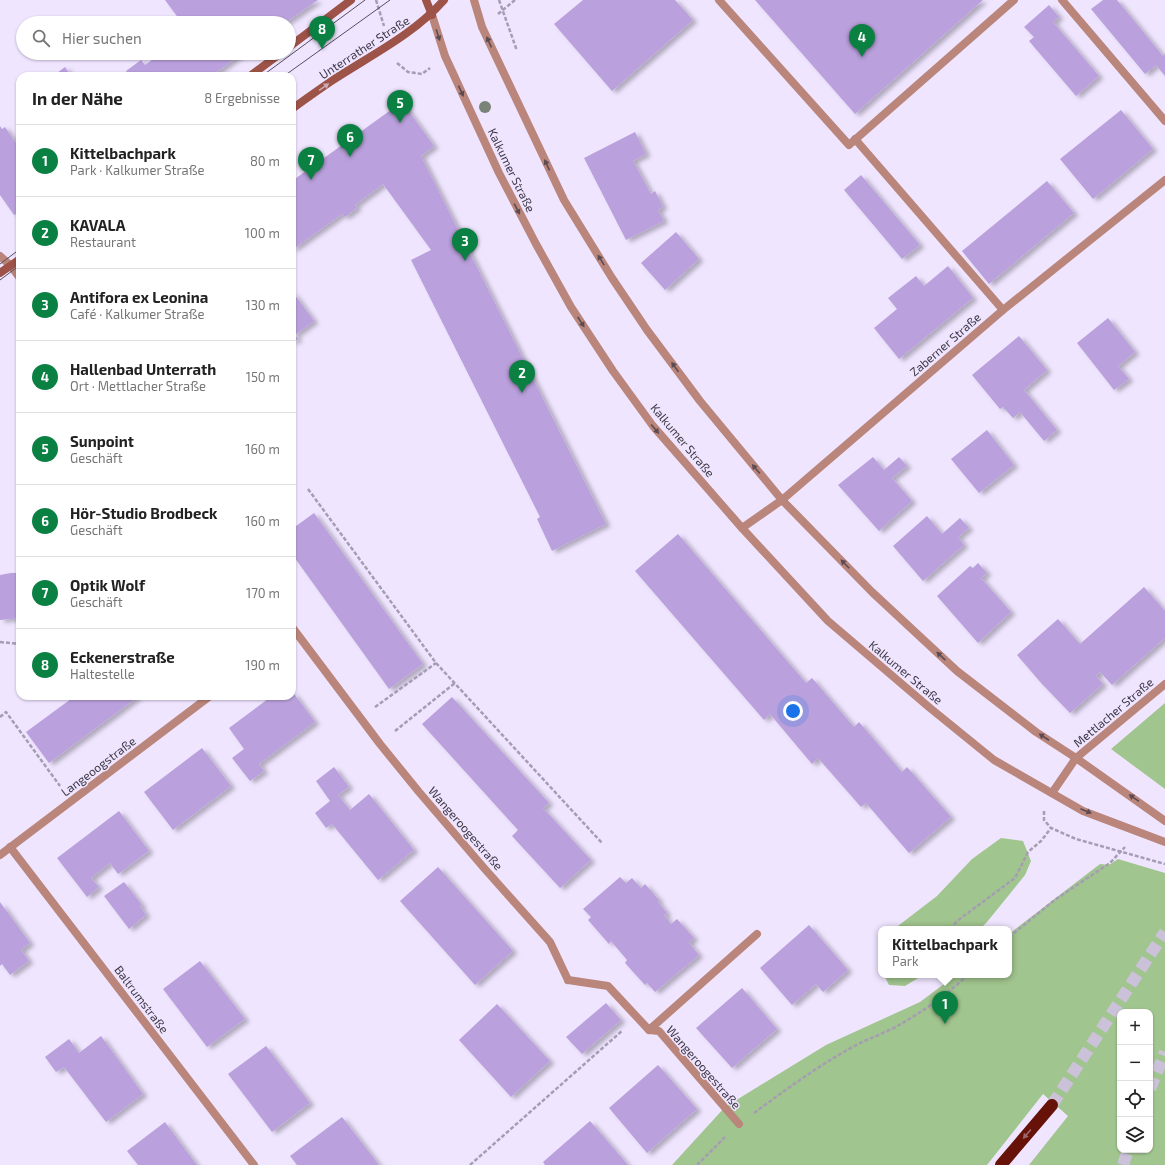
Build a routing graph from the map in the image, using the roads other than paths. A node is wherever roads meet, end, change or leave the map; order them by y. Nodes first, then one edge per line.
1 (351, 0) edge
2 (426, 0) edge
3 (444, 0) edge
4 (474, 0) edge
5 (719, 0) edge
6 (1014, 0) edge
7 (1062, 0) edge
8 (432, 14) junction
9 (296, 42) edge
10 (272, 60) edge
11 (255, 72) edge
12 (296, 106) edge
13 (1165, 121) edge
14 (855, 139) junction
15 (1165, 180) edge
16 (0, 256) edge
17 (16, 261) edge
18 (10, 265) junction
19 (0, 273) edge
20 (16, 273) edge
21 (1003, 310) junction
22 (782, 500) junction
23 (742, 528) junction
24 (296, 635) edge
25 (1165, 684) edge
26 (205, 700) edge
27 (1076, 758) junction
28 (1052, 793) junction
29 (1165, 821) edge
30 (1165, 842) edge
31 (10, 847) junction
32 (0, 855) edge
33 (757, 934) dead end
34 (649, 1030) junction
35 (1052, 1104) tunnel mouth
36 (739, 1124) road end
37 (254, 1165) edge
38 (1001, 1165) edge

1 - 9 main road
2 - 8 main road, Kalkumer Straße
3 - 8 main road, Unterrather Straße
22 -> 4 street
5 - 14 street
6 - 14 street
7 - 13 street
12 -> 8 main road, Unterrather Straße
8 -> 23 street, Kalkumer Straße
10 - 11 main road
14 - 21 street
15 - 21 street, Zaberner Straße
16 - 18 street
17 - 18 main road
18 - 19 main road
18 - 20 street
21 - 22 street, Zaberner Straße
22 - 23 street, Zaberner Straße
27 -> 22 street
23 - 28 street, Kalkumer Straße
24 - 34 street, Wangeroogestraße
25 - 27 street, Mettlacher Straße
26 - 31 street, Langeoogstraße
27 - 28 street
29 -> 27 street
28 -> 30 street, Kalkumer Straße
31 - 32 street, Langeoogstraße
31 - 37 street, Baltrumstraße
33 - 34 street, Wangeroogestraße
34 - 36 street, Wangeroogestraße
35 -> 38 highway

